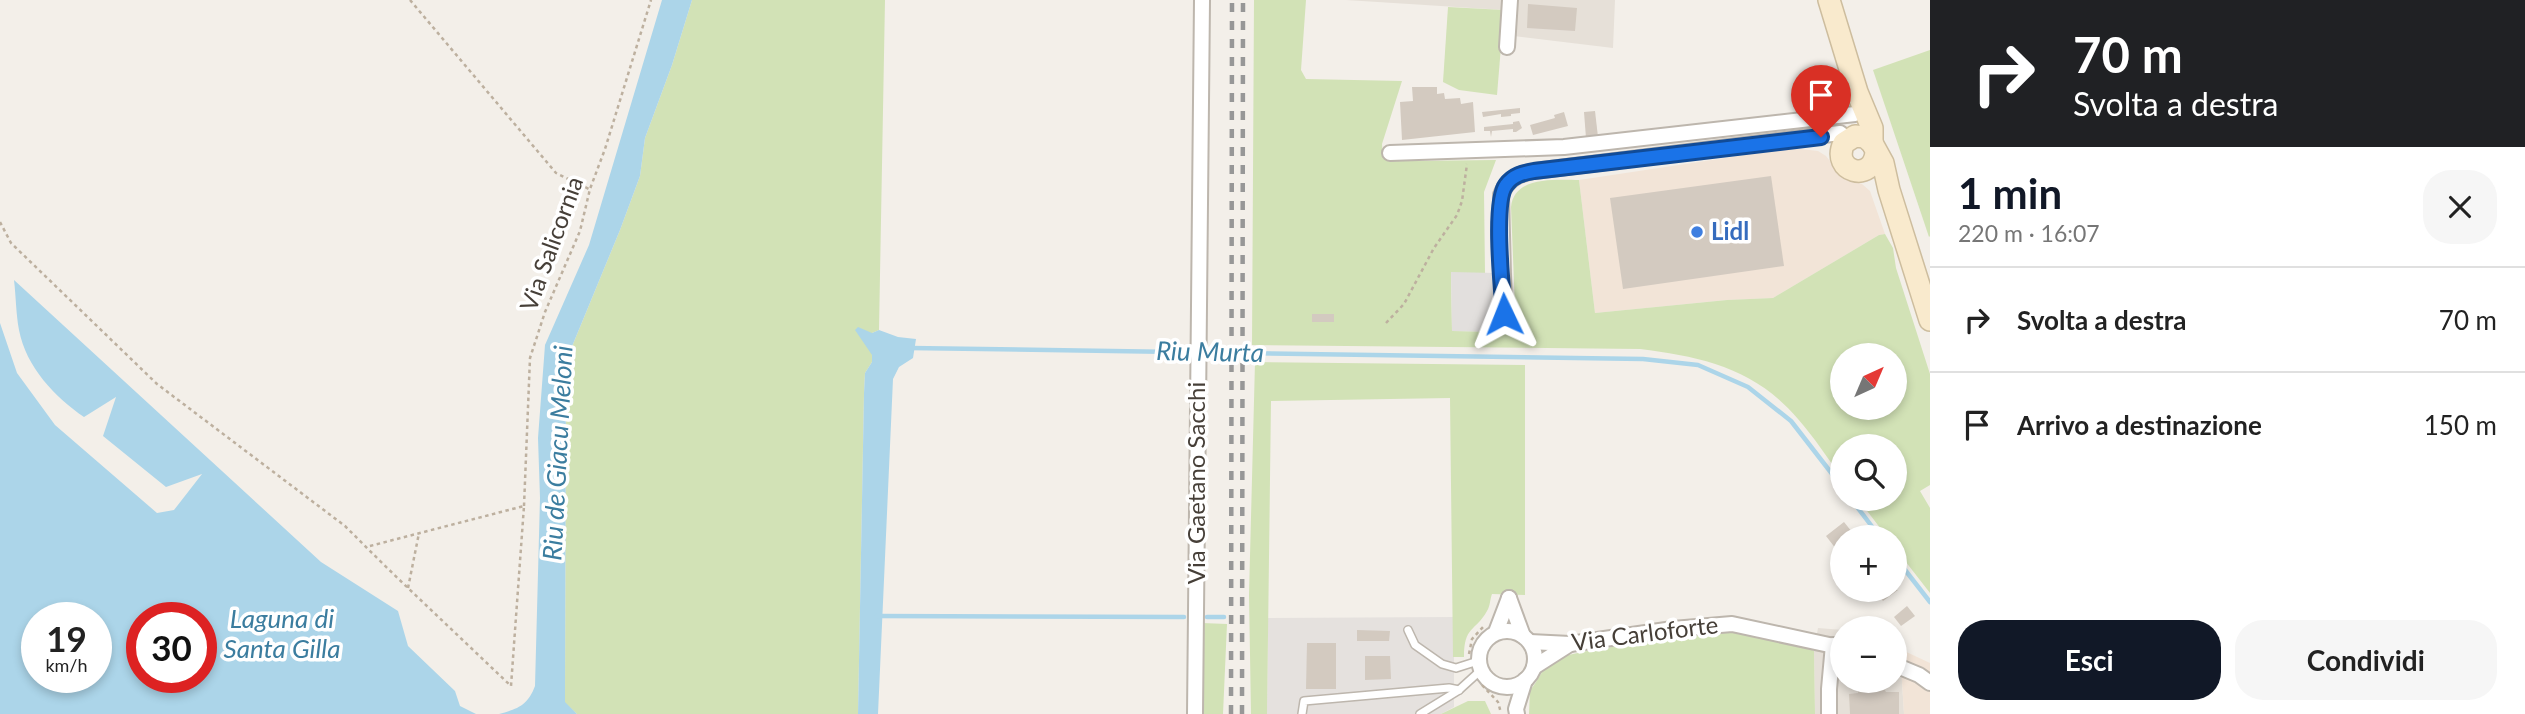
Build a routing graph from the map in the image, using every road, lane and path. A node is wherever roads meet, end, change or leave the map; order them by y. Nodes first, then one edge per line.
1 (410, 0) edge
2 (650, 0) edge
3 (1202, 0) edge
4 (1510, 0) edge
5 (1829, 0) edge
6 (1507, 47) dead end
7 (1857, 92) junction
8 (1855, 114) junction
9 (1846, 145) junction
10 (1874, 148) junction
11 (1472, 151) junction
12 (1390, 153) dead end
13 (1857, 171) junction
14 (590, 189) junction
15 (1889, 190) junction
16 (0, 222) edge
17 (1504, 314) dead end
18 (1930, 320) edge
19 (1386, 323) dead end
20 (524, 506) junction
21 (419, 533) junction
22 (366, 547) junction
23 (408, 588) junction
24 (1408, 630) dead end
25 (1496, 632) junction
26 (1526, 639) junction
27 (1570, 644) junction
28 (1830, 645) edge
29 (1480, 666) junction
30 (1534, 667) junction
31 (1907, 670) edge
32 (1525, 680) junction
33 (1930, 683) edge
34 (1830, 684) edge
35 (1502, 687) junction
36 (1459, 690) junction
37 (1516, 711) edge
38 (1195, 714) edge
39 (1302, 714) edge
40 (1420, 714) edge
41 (1829, 714) edge

1 - 14 path
2 - 14 path, Via Salicornia
3 - 38 street, Via Gaetano Sacchi
4 - 6 street
5 - 7 main road
7 - 8 main road
7 - 10 main road
8 - 9 main road
8 - 11 street
9 - 10 main road
9 - 13 main road
9 - 17 street
10 - 13 main road
10 - 15 main road
11 - 12 street
11 - 19 path
13 - 15 main road
14 - 20 path, Via Salicornia
15 - 18 main road
16 - 22 path
20 - 21 path
20 - 23 path, Via Salicornia
21 - 22 path
21 - 23 path
22 - 23 path
24 - 29 lane
25 - 26 street
25 - 26 street
25 - 29 street
26 - 27 street, Via Carloforte
26 - 30 street
27 - 28 street, Via Carloforte
27 - 30 street
29 - 35 street
29 - 36 lane
30 - 32 street
31 - 33 street
32 - 35 street
32 - 37 street
34 - 41 street
35 - 37 street
36 - 39 lane
36 - 40 lane

